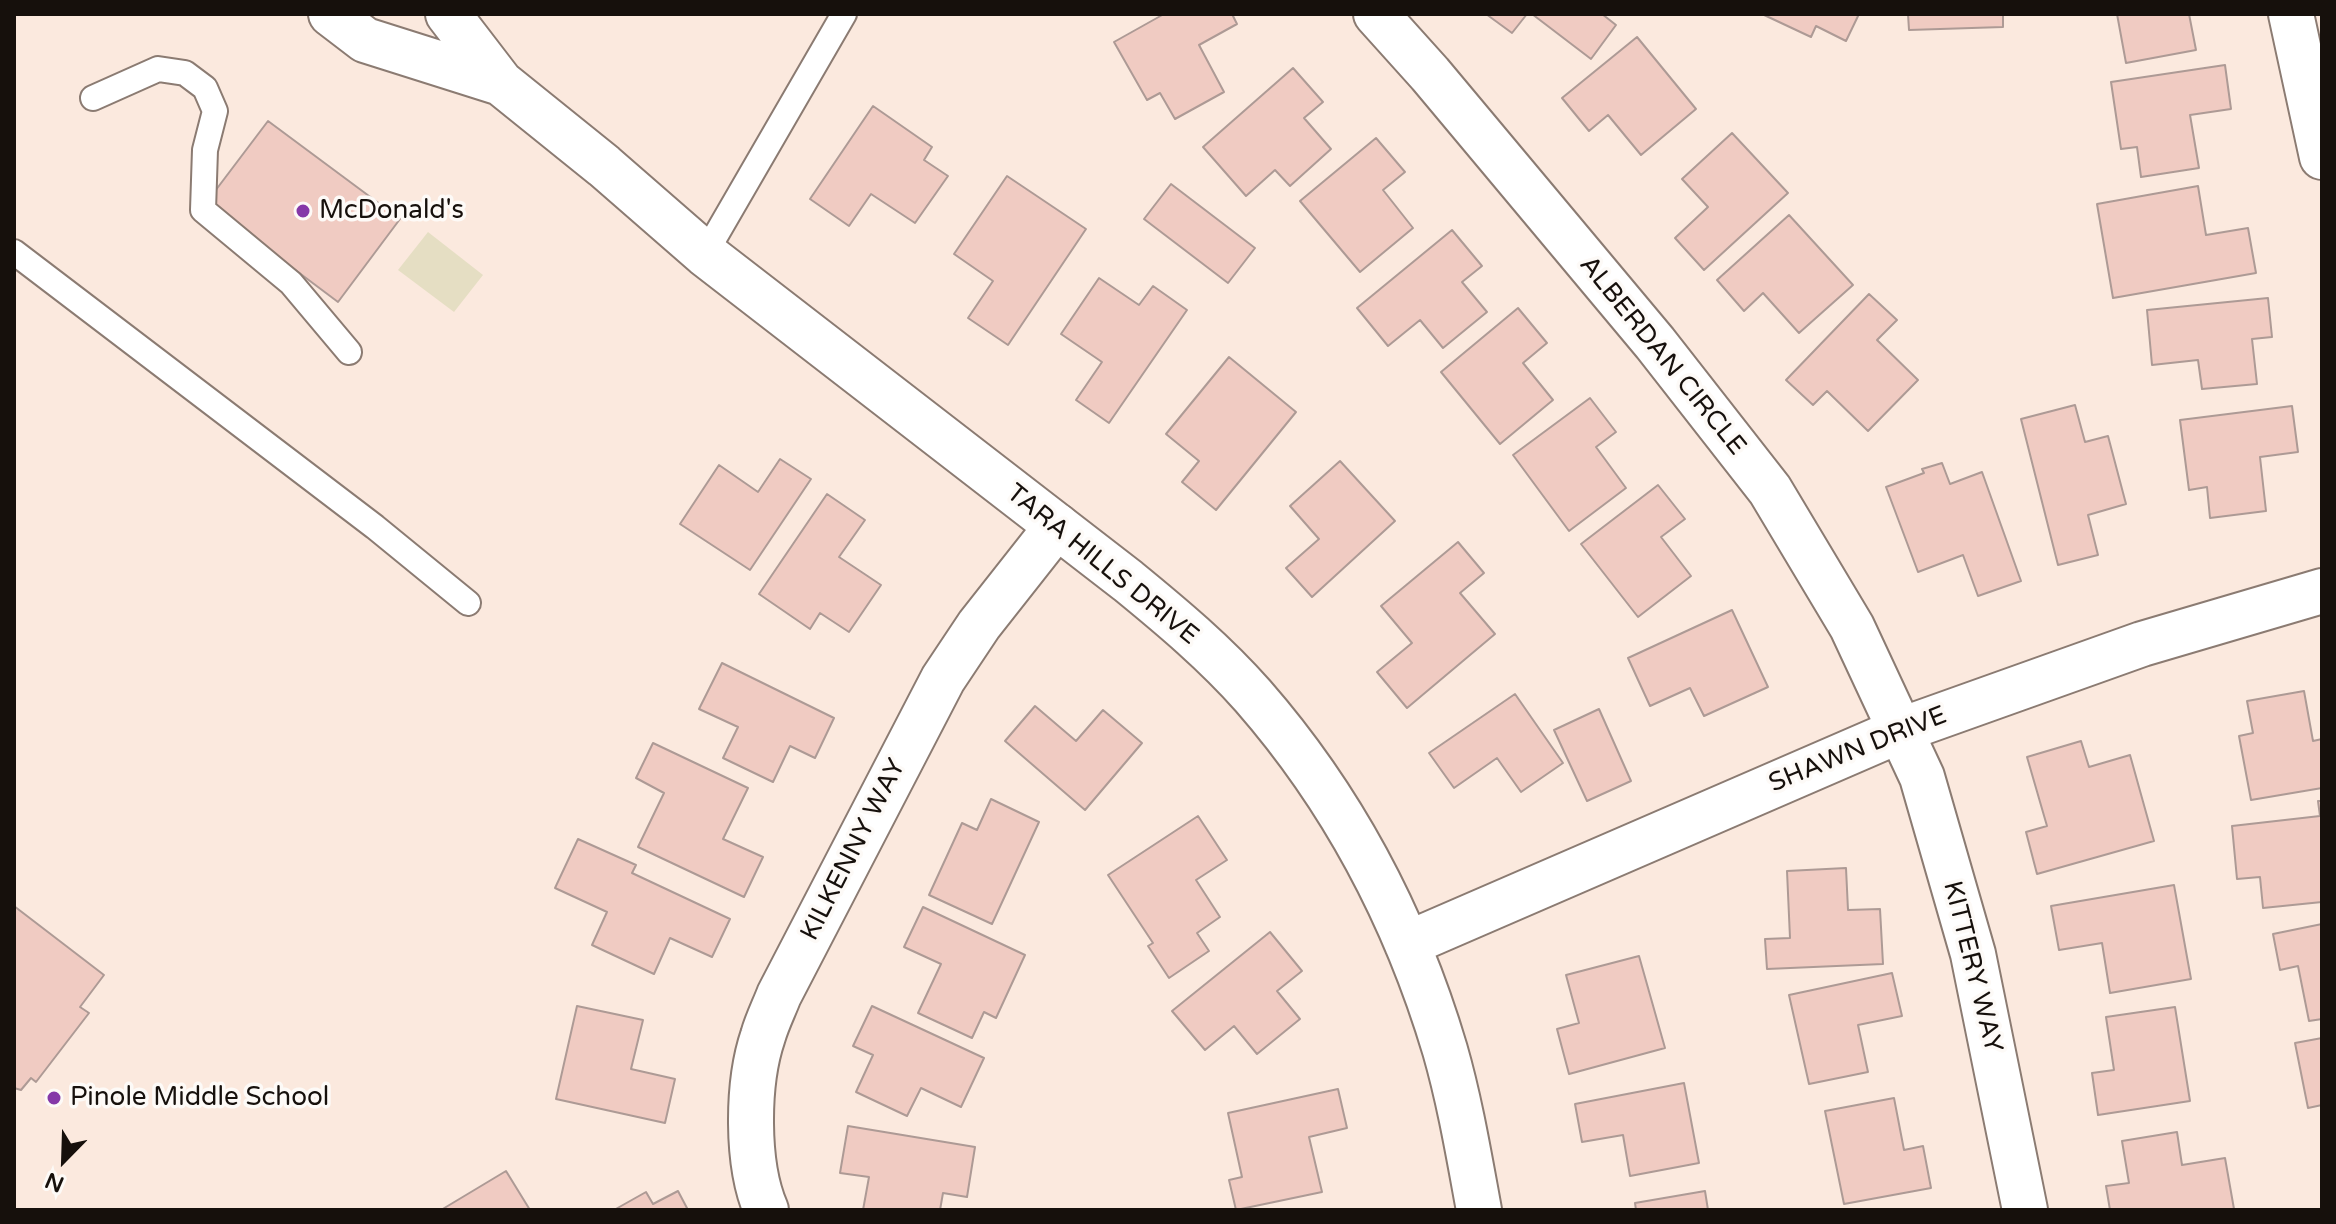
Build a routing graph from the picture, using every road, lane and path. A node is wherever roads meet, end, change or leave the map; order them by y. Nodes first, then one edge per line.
1 (331, 14) edge
2 (448, 14) edge
3 (844, 14) edge
4 (1376, 14) edge
5 (2291, 14) edge
6 (501, 83) junction
7 (93, 98) dead end
8 (2322, 157) edge
9 (14, 252) edge
10 (705, 254) junction
11 (349, 352) dead end
12 (1057, 526) junction
13 (2322, 591) edge
14 (468, 603) dead end
15 (1901, 730) junction
16 (1407, 944) junction
17 (766, 1210) edge
18 (1479, 1210) edge
19 (2025, 1210) edge

1 - 6 street, TARA HILLS DRIVE
2 - 6 street, TARA HILLS DRIVE
3 - 10 lane
4 - 15 street, ALBERDAN CIRCLE
5 - 8 street
6 - 10 street, TARA HILLS DRIVE
7 - 11 lane
9 - 14 lane
10 - 12 street, TARA HILLS DRIVE
12 - 16 street, TARA HILLS DRIVE
12 - 17 street, KILKENNY WAY
13 - 15 street, SHAWN DRIVE
15 - 16 street, SHAWN DRIVE
15 - 19 street, KITTERY WAY
16 - 18 street, TARA HILLS DRIVE

